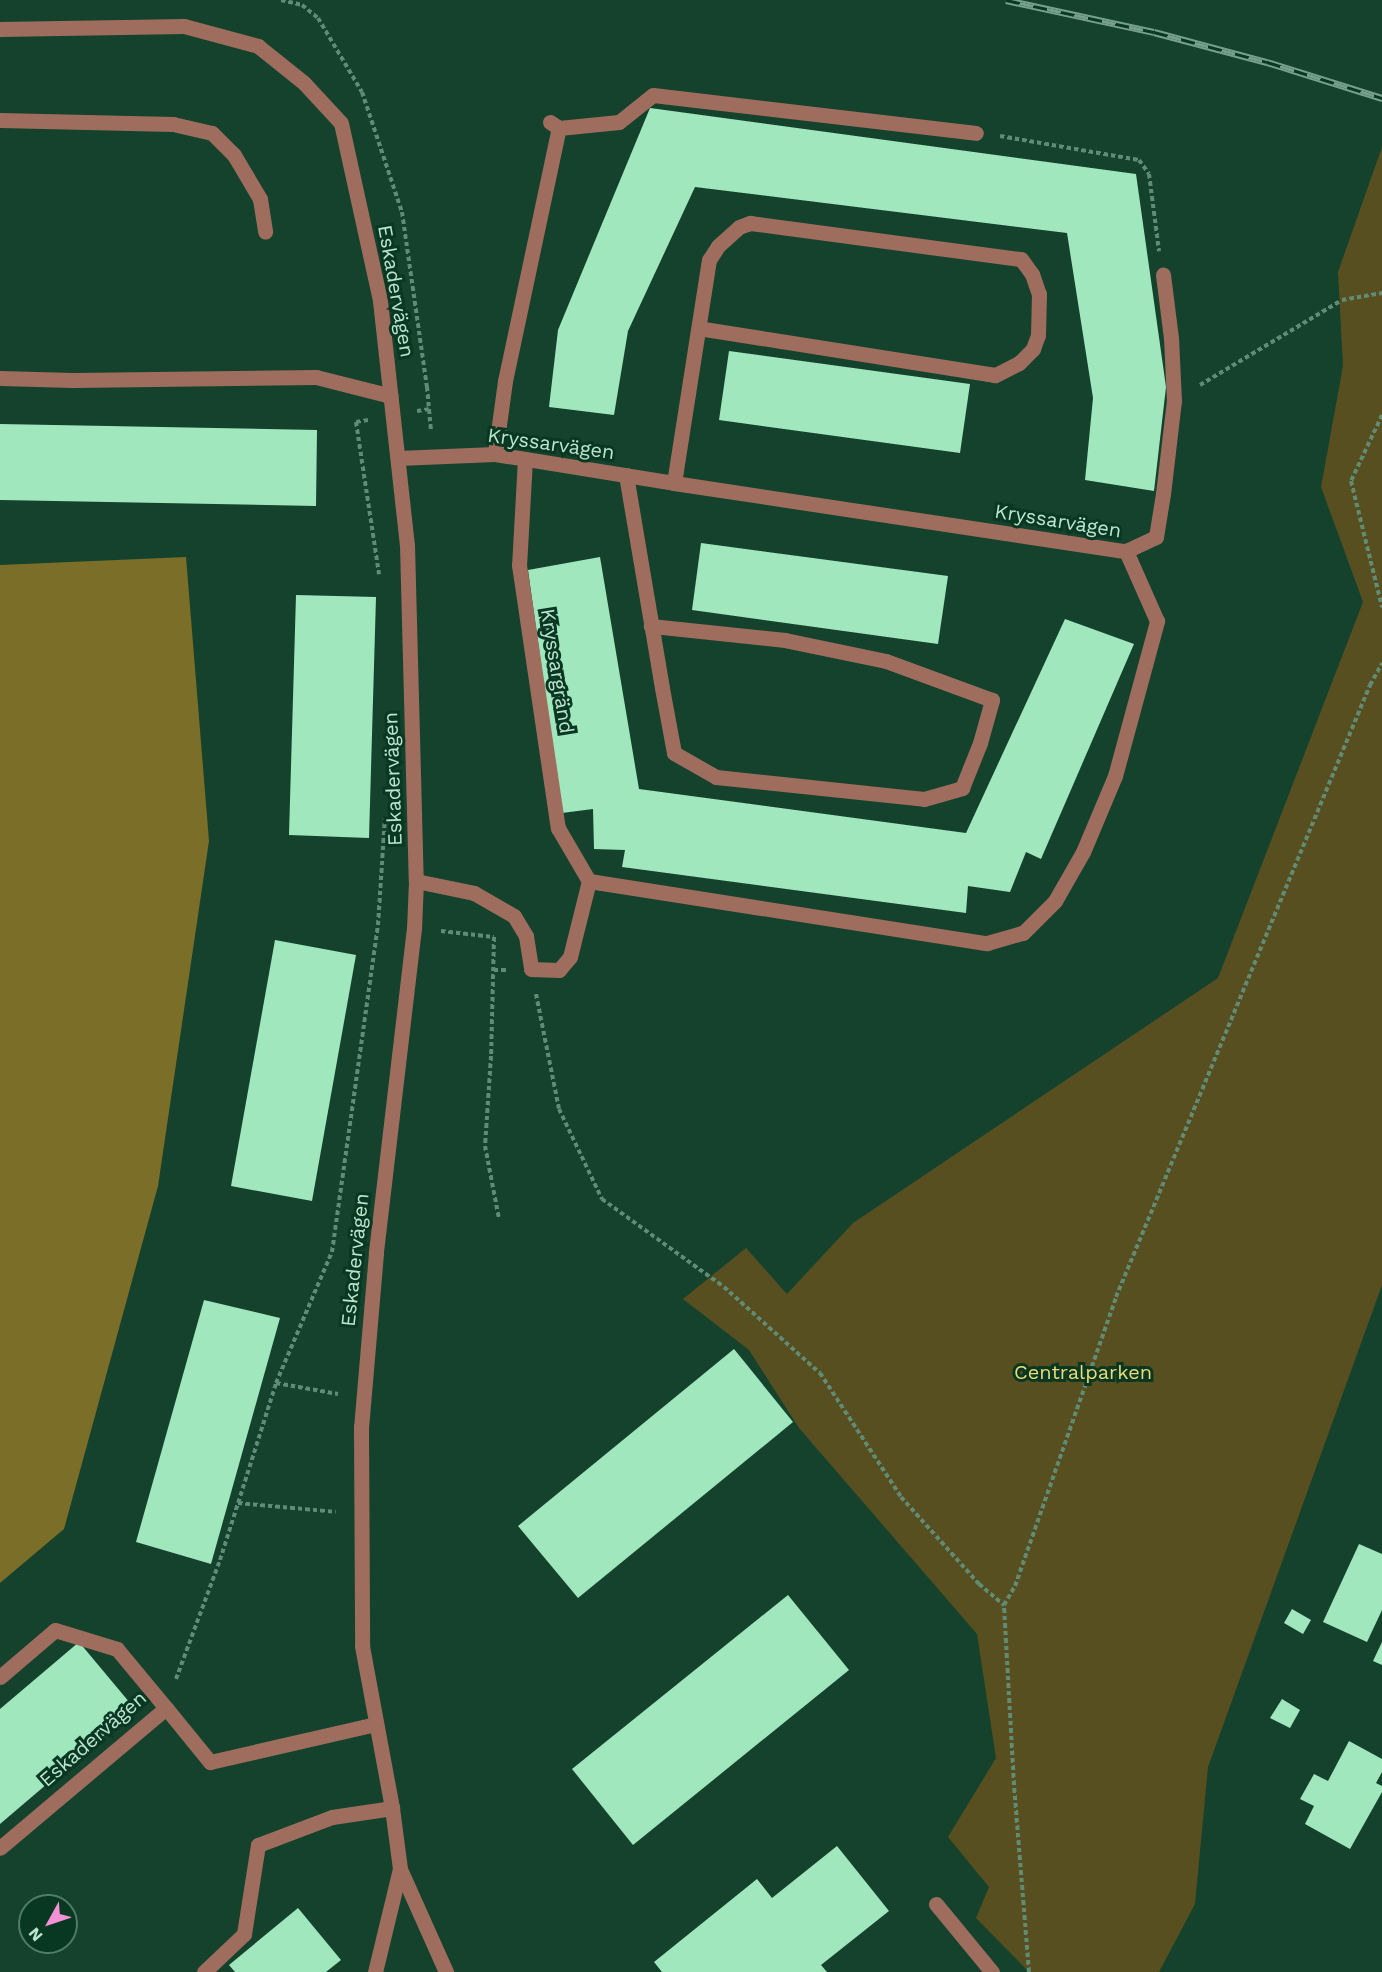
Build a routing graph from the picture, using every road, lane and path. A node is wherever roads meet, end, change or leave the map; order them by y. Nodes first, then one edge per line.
1 (0, 29) edge
2 (0, 120) edge
3 (976, 133) joint
4 (265, 232) dead end
5 (1163, 276) joint
6 (1382, 293) edge
7 (699, 327) junction
8 (0, 378) edge
9 (391, 396) junction
10 (1174, 401) junction
11 (429, 409) dead end
12 (393, 415) junction
13 (1382, 415) edge
14 (495, 454) junction
15 (398, 458) junction
16 (525, 459) junction
17 (626, 475) junction
18 (674, 483) junction
19 (1126, 551) junction
20 (380, 583) dead end
21 (1382, 607) edge
22 (651, 626) junction
23 (1382, 663) edge
24 (385, 817) dead end
25 (416, 881) junction
26 (589, 881) junction
27 (493, 904) junction
28 (536, 992) dead end
29 (499, 1219) dead end
30 (276, 1383) junction
31 (363, 1399) junction
32 (238, 1503) junction
33 (362, 1514) junction
34 (1004, 1605) junction
35 (0, 1677) edge
36 (166, 1708) junction
37 (376, 1724) junction
38 (392, 1808) junction
39 (0, 1848) edge
40 (400, 1869) junction
41 (936, 1904) dead end
42 (204, 1972) edge
43 (375, 1972) edge
44 (446, 1972) edge
45 (992, 1972) edge
46 (1029, 1972) edge

1 - 9 street, Eskadervägen
2 - 4 street
3 - 5 path
3 - 14 street
5 - 10 street
6 - 10 path
7 - 7 street
7 - 18 street
8 - 9 street
9 - 12 street, Eskadervägen
10 - 19 street
11 - 12 path
12 - 15 street, Eskadervägen
12 - 20 path
13 - 21 path
14 - 15 street, Kryssarvägen
14 - 16 street, Kryssarvägen
15 - 25 street, Eskadervägen
16 - 17 street, Kryssarvägen
16 - 26 street, Kryssargränd
17 - 18 street, Kryssarvägen
17 - 22 street, Kryssarvägen
18 - 19 street, Kryssarvägen
19 - 26 street, Kryssarvägen
22 - 22 street, Kryssarvägen
23 - 34 path
24 - 30 path
25 - 27 street
25 - 31 street, Eskadervägen
26 - 27 street
27 - 29 path
28 - 34 path
30 - 31 path
30 - 32 path
31 - 33 street, Eskadervägen
32 - 33 path
32 - 36 path
33 - 37 street, Eskadervägen
34 - 46 path
35 - 36 street, Eskadervägen
36 - 37 street
36 - 39 street, Eskadervägen
37 - 38 street, Eskadervägen
38 - 40 street, Eskadervägen
38 - 42 street
40 - 43 street, Eskadervägen
40 - 44 street, Eskadervägen
41 - 45 street

